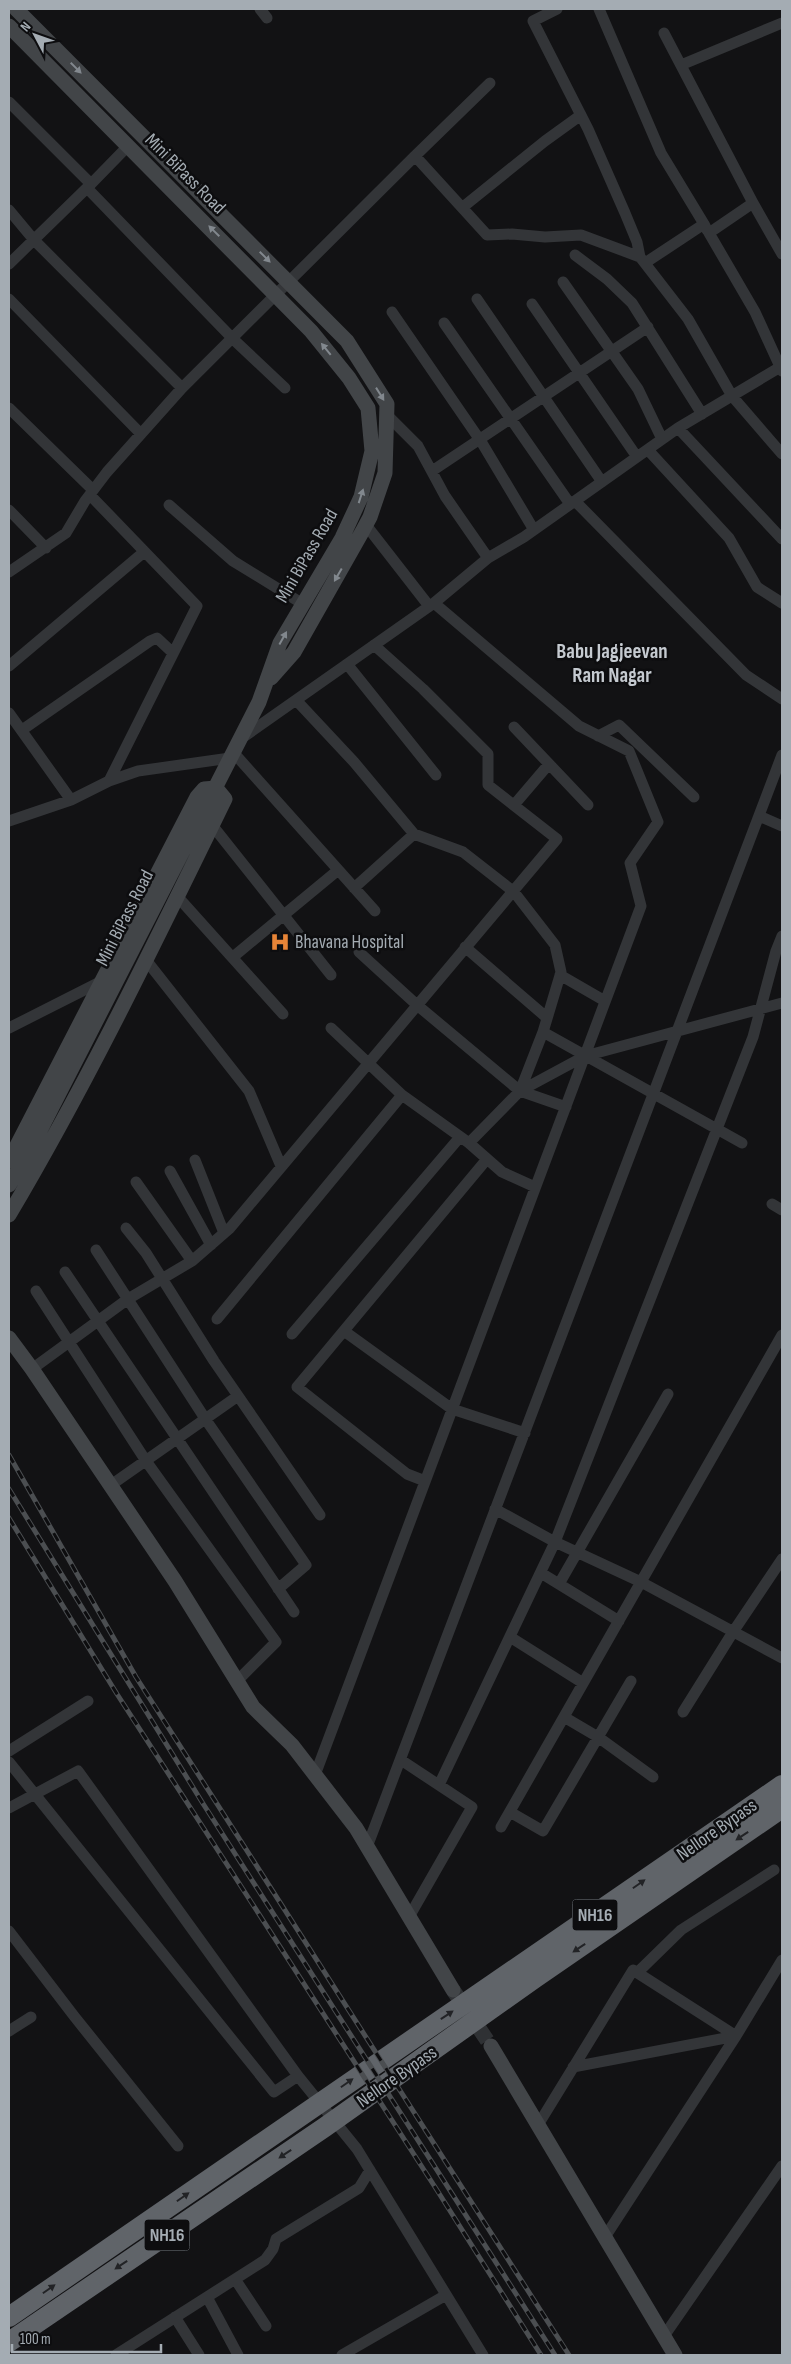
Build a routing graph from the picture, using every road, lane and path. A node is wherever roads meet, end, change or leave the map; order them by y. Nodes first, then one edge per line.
1 (16, 9) edge
2 (557, 9) edge
3 (599, 9) edge
4 (782, 22) edge
5 (9, 26) edge
6 (664, 33) dead end
7 (681, 65) junction
8 (490, 83) dead end
9 (9, 102) edge
10 (581, 116) junction
11 (128, 146) junction
12 (415, 156) junction
13 (89, 186) junction
14 (752, 203) junction
15 (463, 207) junction
16 (9, 210) edge
17 (706, 228) junction
18 (34, 240) junction
19 (782, 254) edge
20 (575, 255) dead end
21 (642, 260) junction
22 (9, 264) edge
23 (290, 281) junction
24 (563, 282) dead end
25 (277, 294) junction
26 (9, 299) edge
27 (477, 299) dead end
28 (532, 304) dead end
29 (392, 312) dead end
30 (444, 323) dead end
31 (648, 327) junction
32 (234, 339) junction
33 (613, 352) junction
34 (781, 368) edge
35 (578, 373) junction
36 (182, 388) junction
37 (286, 388) dead end
38 (543, 396) junction
39 (732, 396) junction
40 (9, 408) edge
41 (702, 414) junction
42 (388, 416) junction
43 (512, 419) junction
44 (678, 428) junction
45 (140, 434) junction
46 (662, 439) junction
47 (480, 440) junction
48 (648, 450) junction
49 (782, 454) edge
50 (637, 458) junction
51 (432, 471) junction
52 (602, 482) junction
53 (92, 492) junction
54 (572, 503) junction
55 (169, 505) dead end
56 (9, 510) edge
57 (366, 525) junction
58 (534, 530) junction
59 (782, 539) edge
60 (46, 548) junction
61 (144, 552) junction
62 (488, 558) junction
63 (9, 572) edge
64 (782, 603) edge
65 (303, 604) junction
66 (432, 605) junction
67 (374, 645) junction
68 (173, 653) junction
69 (347, 664) junction
70 (9, 666) edge
71 (267, 684) junction
72 (782, 699) edge
73 (296, 700) junction
74 (9, 714) edge
75 (514, 727) dead end
76 (22, 730) junction
77 (598, 736) junction
78 (234, 750) junction
79 (782, 755) edge
80 (549, 764) junction
81 (436, 775) dead end
82 (109, 781) junction
83 (216, 788) junction
84 (694, 797) dead end
85 (71, 800) junction
86 (514, 805) junction
87 (588, 805) dead end
88 (759, 816) junction
89 (9, 822) edge
90 (212, 825) junction
91 (782, 826) edge
92 (414, 834) junction
93 (337, 871) junction
94 (354, 888) junction
95 (514, 892) junction
96 (177, 896) junction
97 (375, 911) dead end
98 (284, 915) junction
99 (782, 936) edge
100 (465, 947) junction
101 (359, 952) dead end
102 (779, 952) edge
103 (233, 957) junction
104 (146, 960) junction
105 (331, 974) dead end
106 (560, 976) junction
107 (102, 981) junction
108 (605, 1001) junction
109 (782, 1003) edge
110 (417, 1005) junction
111 (761, 1008) junction
112 (283, 1014) dead end
113 (546, 1016) junction
114 (9, 1028) edge
115 (331, 1028) dead end
116 (542, 1032) junction
117 (677, 1033) junction
118 (585, 1056) junction
119 (368, 1063) junction
120 (520, 1091) junction
121 (654, 1093) junction
122 (402, 1096) junction
123 (566, 1107) junction
124 (717, 1129) junction
125 (464, 1140) junction
126 (742, 1143) dead end
127 (487, 1159) junction
128 (196, 1160) dead end
129 (9, 1161) edge
130 (281, 1166) junction
131 (170, 1171) dead end
132 (136, 1182) dead end
133 (9, 1185) edge
134 (535, 1187) junction
135 (9, 1215) edge
136 (126, 1228) dead end
137 (224, 1233) junction
138 (211, 1245) junction
139 (96, 1250) dead end
140 (192, 1260) junction
141 (65, 1272) dead end
142 (162, 1279) junction
143 (36, 1291) dead end
144 (128, 1299) junction
145 (217, 1319) dead end
146 (98, 1322) junction
147 (344, 1330) junction
148 (292, 1334) dead end
149 (782, 1335) edge
150 (9, 1338) edge
151 (70, 1342) junction
152 (32, 1369) junction
153 (668, 1394) dead end
154 (238, 1396) junction
155 (452, 1409) junction
156 (205, 1419) junction
157 (525, 1433) junction
158 (177, 1439) junction
159 (146, 1461) junction
160 (425, 1481) junction
161 (111, 1485) junction
162 (495, 1509) junction
163 (320, 1515) dead end
164 (555, 1542) junction
165 (577, 1552) junction
166 (782, 1559) edge
167 (541, 1573) junction
168 (641, 1582) junction
169 (559, 1584) junction
170 (278, 1589) junction
171 (294, 1612) dead end
172 (619, 1621) junction
173 (732, 1632) junction
174 (510, 1637) junction
175 (782, 1658) edge
176 (237, 1681) junction
177 (631, 1681) dead end
178 (583, 1683) junction
179 (88, 1701) dead end
180 (683, 1712) dead end
181 (564, 1717) junction
182 (598, 1738) junction
183 (9, 1751) edge
184 (400, 1760) junction
185 (9, 1762) edge
186 (316, 1775) junction
187 (653, 1777) dead end
188 (439, 1785) junction
189 (782, 1785) edge
190 (34, 1795) junction
191 (9, 1808) edge
192 (782, 1808) edge
193 (510, 1812) junction
194 (501, 1827) dead end
195 (368, 1847) junction
196 (774, 1870) dead end
197 (409, 1916) junction
198 (9, 1931) edge
199 (782, 1960) edge
200 (637, 1973) junction
201 (453, 1990) tunnel mouth
202 (31, 2018) dead end
203 (9, 2031) edge
204 (736, 2036) junction
205 (491, 2046) tunnel mouth
206 (572, 2067) junction
207 (298, 2076) junction
208 (538, 2125) junction
209 (178, 2146) dead end
210 (370, 2170) junction
211 (780, 2174) edge
212 (605, 2237) junction
213 (235, 2279) junction
214 (446, 2295) junction
215 (207, 2297) junction
216 (9, 2317) edge
217 (175, 2317) junction
218 (266, 2326) dead end
219 (664, 2336) junction
220 (9, 2342) edge
221 (116, 2355) edge
222 (199, 2355) edge
223 (238, 2355) edge
224 (342, 2355) edge
225 (483, 2355) edge
226 (675, 2355) edge

1 -> 23 street
2 - 10 street
3 - 17 street
4 - 7 street
5 - 11 street, Mini BiPass Road
6 - 7 street
7 - 14 street
8 - 12 street
9 - 13 street
10 - 15 street
10 - 21 street
11 - 13 street
25 -> 11 street, Mini BiPass Road
12 - 15 street
12 - 23 street
13 - 18 street
13 - 32 street
14 - 17 street
14 - 19 street
15 - 21 street
16 - 18 street
17 - 21 street
17 - 34 street
18 - 22 street
18 - 36 street
20 - 31 street
21 - 39 street
23 - 25 street
23 -> 42 street
24 - 33 street
25 - 32 street
65 -> 25 street, Mini BiPass Road
26 - 45 street
27 - 38 street
28 - 35 street
29 - 47 street
30 - 43 street
31 - 33 street
31 - 41 street
32 - 36 street
32 - 37 street
33 - 35 street
33 - 46 street
34 - 39 street
35 - 38 street
35 - 50 street
36 - 45 street
38 - 43 street
38 - 52 street
39 - 41 street
39 - 49 street
40 - 53 street
41 - 44 street
42 - 51 street
42 - 57 street
43 - 47 street
43 - 54 street
44 - 46 street
44 - 59 street
45 - 53 street
46 - 48 street
47 - 51 street
47 - 58 street
48 - 50 street
48 - 64 street
50 - 52 street
51 - 62 street
52 - 54 street
53 - 60 street
53 - 61 street
54 - 58 street
54 - 72 street
55 - 65 street
56 - 60 street
57 - 66 street
57 -> 71 street
58 - 62 street
60 - 63 street
61 - 68 street
61 - 70 street
62 - 66 street
71 -> 65 street, Mini BiPass Road
66 - 67 street
66 - 77 street
67 - 69 street
67 - 86 street
68 - 76 street
68 - 82 street
69 - 73 street
69 - 81 street
71 - 78 street, Mini BiPass Road
73 - 78 street
73 - 92 street
74 - 76 street
75 - 80 street
76 - 85 street
77 - 84 street
77 - 108 street
78 - 82 street
78 - 83 street, Mini BiPass Road
78 - 93 street
79 - 88 street
80 - 86 street
80 - 87 street
82 - 85 street
83 - 90 street
83 - 107 street
83 - 133 street, Mini BiPass Road
85 - 89 street
86 - 95 street
88 - 91 street
88 - 117 street
90 - 96 street
90 - 98 street
92 - 94 street
92 - 95 street
93 - 94 street
93 - 98 street
94 - 97 street
95 - 100 street
95 - 106 street
96 - 103 street
96 - 104 street
98 - 103 street
98 - 105 street
99 - 102 street
100 - 110 street
100 - 113 street
101 - 110 street
102 - 111 street
103 - 112 street
104 - 130 street
104 - 135 street
106 - 108 street
106 - 113 street
107 - 114 street
107 - 129 street
108 - 118 street
109 - 111 street
110 - 119 street
110 - 120 street
111 - 117 street
111 - 124 street
113 - 116 street
115 - 119 street
116 - 118 street
116 - 120 street
117 - 118 street
117 - 121 street
118 - 120 street
118 - 121 street
118 - 123 street
119 - 122 street
119 - 130 street
120 - 123 street
120 - 125 street
121 - 124 street
121 - 157 street
122 - 125 street
122 - 145 street
123 - 134 street
124 - 126 street
124 - 164 street
125 - 127 street
125 - 148 street
127 - 134 street
127 - 147 street
128 - 137 street
130 - 137 street
131 - 138 street
132 - 140 street
134 - 155 street
136 - 142 street
137 - 138 street
138 - 140 street
139 - 144 street
140 - 142 street
141 - 146 street
142 - 144 street
142 - 154 street
143 - 151 street
144 - 146 street
144 - 156 street
146 - 151 street
146 - 158 street
147 - 155 street
147 - 160 street
149 - 168 street
150 - 152 street
151 - 152 street
151 - 159 street
152 - 161 street
153 - 165 street
154 - 156 street
154 - 163 street
155 - 157 street
155 - 160 street
156 - 158 street
156 - 170 street
157 - 162 street
158 - 159 street
158 - 170 street
159 - 161 street
159 - 176 street
160 - 186 street
161 - 176 street
162 - 164 street
162 - 184 street
164 - 165 street
164 - 167 street
165 - 168 street
165 - 169 street
166 - 173 street
167 - 169 street
167 - 174 street
168 - 172 street
168 - 173 street
169 - 172 street
170 - 171 street
172 - 178 street
173 - 175 street
173 - 180 street
174 - 178 street
174 - 188 street
176 - 186 street
177 - 182 street
178 - 181 street
179 - 183 street
181 - 182 street
181 - 193 street
182 - 187 street
182 - 193 street
184 - 188 street
184 - 195 street
185 - 190 street
186 - 195 street
188 - 197 street
216 -> 189 highway, Nellore Bypass / NH16
190 - 191 street
190 - 207 street
190 - 207 street
192 -> 220 highway, Nellore Bypass / NH16
193 - 194 street
195 - 197 street
196 - 200 street
197 - 201 street
198 - 209 street
199 - 204 street
200 - 204 street
200 - 206 street
202 - 203 street
204 - 206 street
204 - 212 street
205 - 208 street
206 - 208 street
207 - 210 street
208 - 212 street
210 - 213 street
210 - 214 street
211 - 219 street
212 - 219 street
213 - 215 street
213 - 218 street
214 - 224 street
214 - 225 street
215 - 217 street
215 - 223 street
217 - 221 street
217 - 222 street
219 - 226 street

